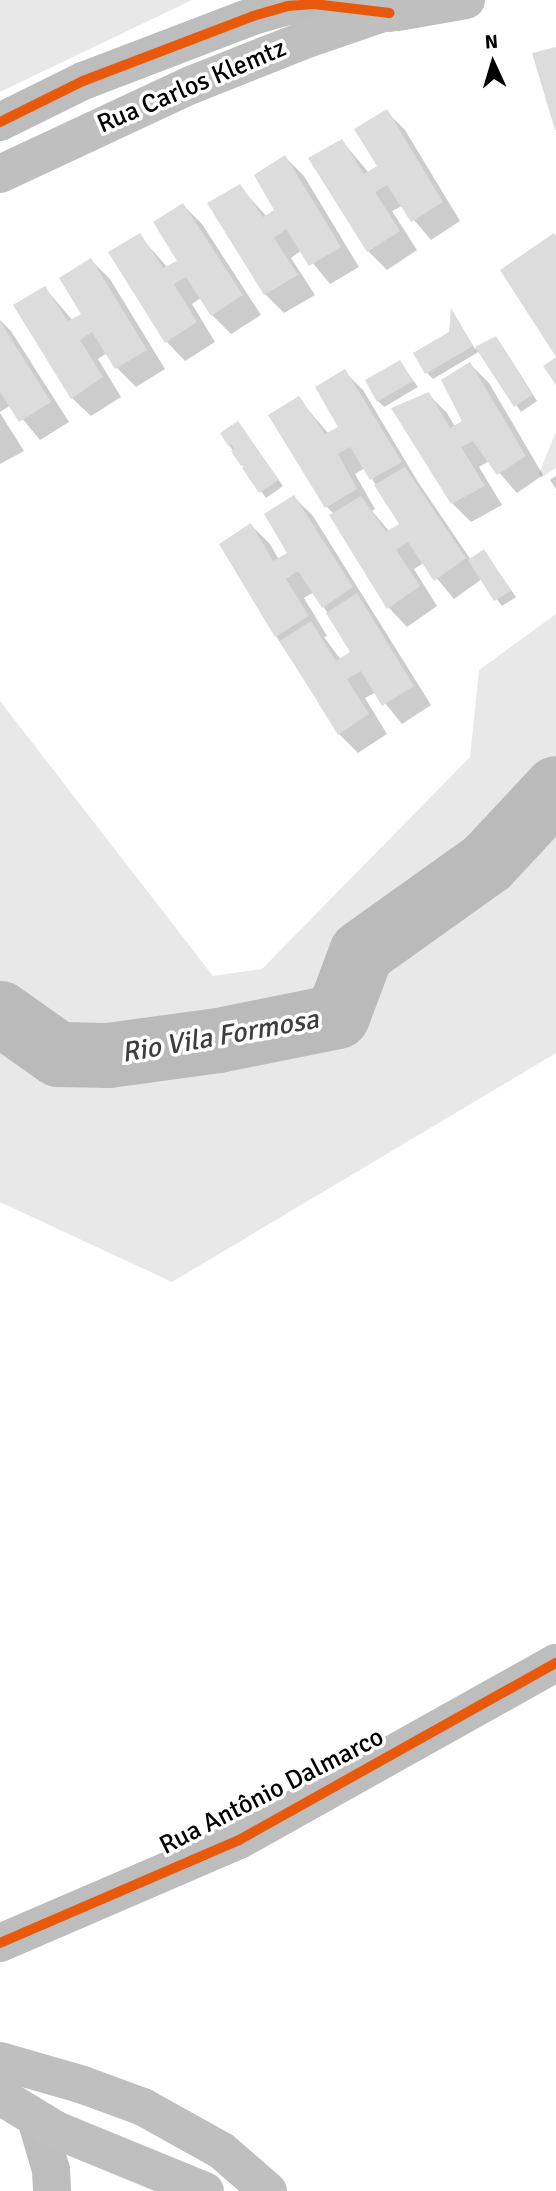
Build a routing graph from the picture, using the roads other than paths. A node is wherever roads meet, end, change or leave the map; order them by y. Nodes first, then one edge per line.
1 (466, 0) edge
2 (405, 7) edge
3 (0, 121) edge
4 (0, 174) edge
5 (556, 1663) edge
6 (0, 1943) edge
7 (0, 2061) edge
8 (83, 2085) junction
9 (0, 2096) edge
10 (36, 2119) junction
11 (143, 2179) edge
12 (52, 2191) edge
13 (205, 2191) edge
14 (268, 2191) edge

1 - 2 main road, Rua Carlos Klemtz
2 - 3 street
2 - 4 main road, Rua Carlos Klemtz
5 - 6 street, Rua Antônio Dalmarco
7 - 8 main road
8 - 11 main road
8 - 14 main road
9 - 10 main road
10 - 11 main road
10 - 12 street
11 - 13 main road

